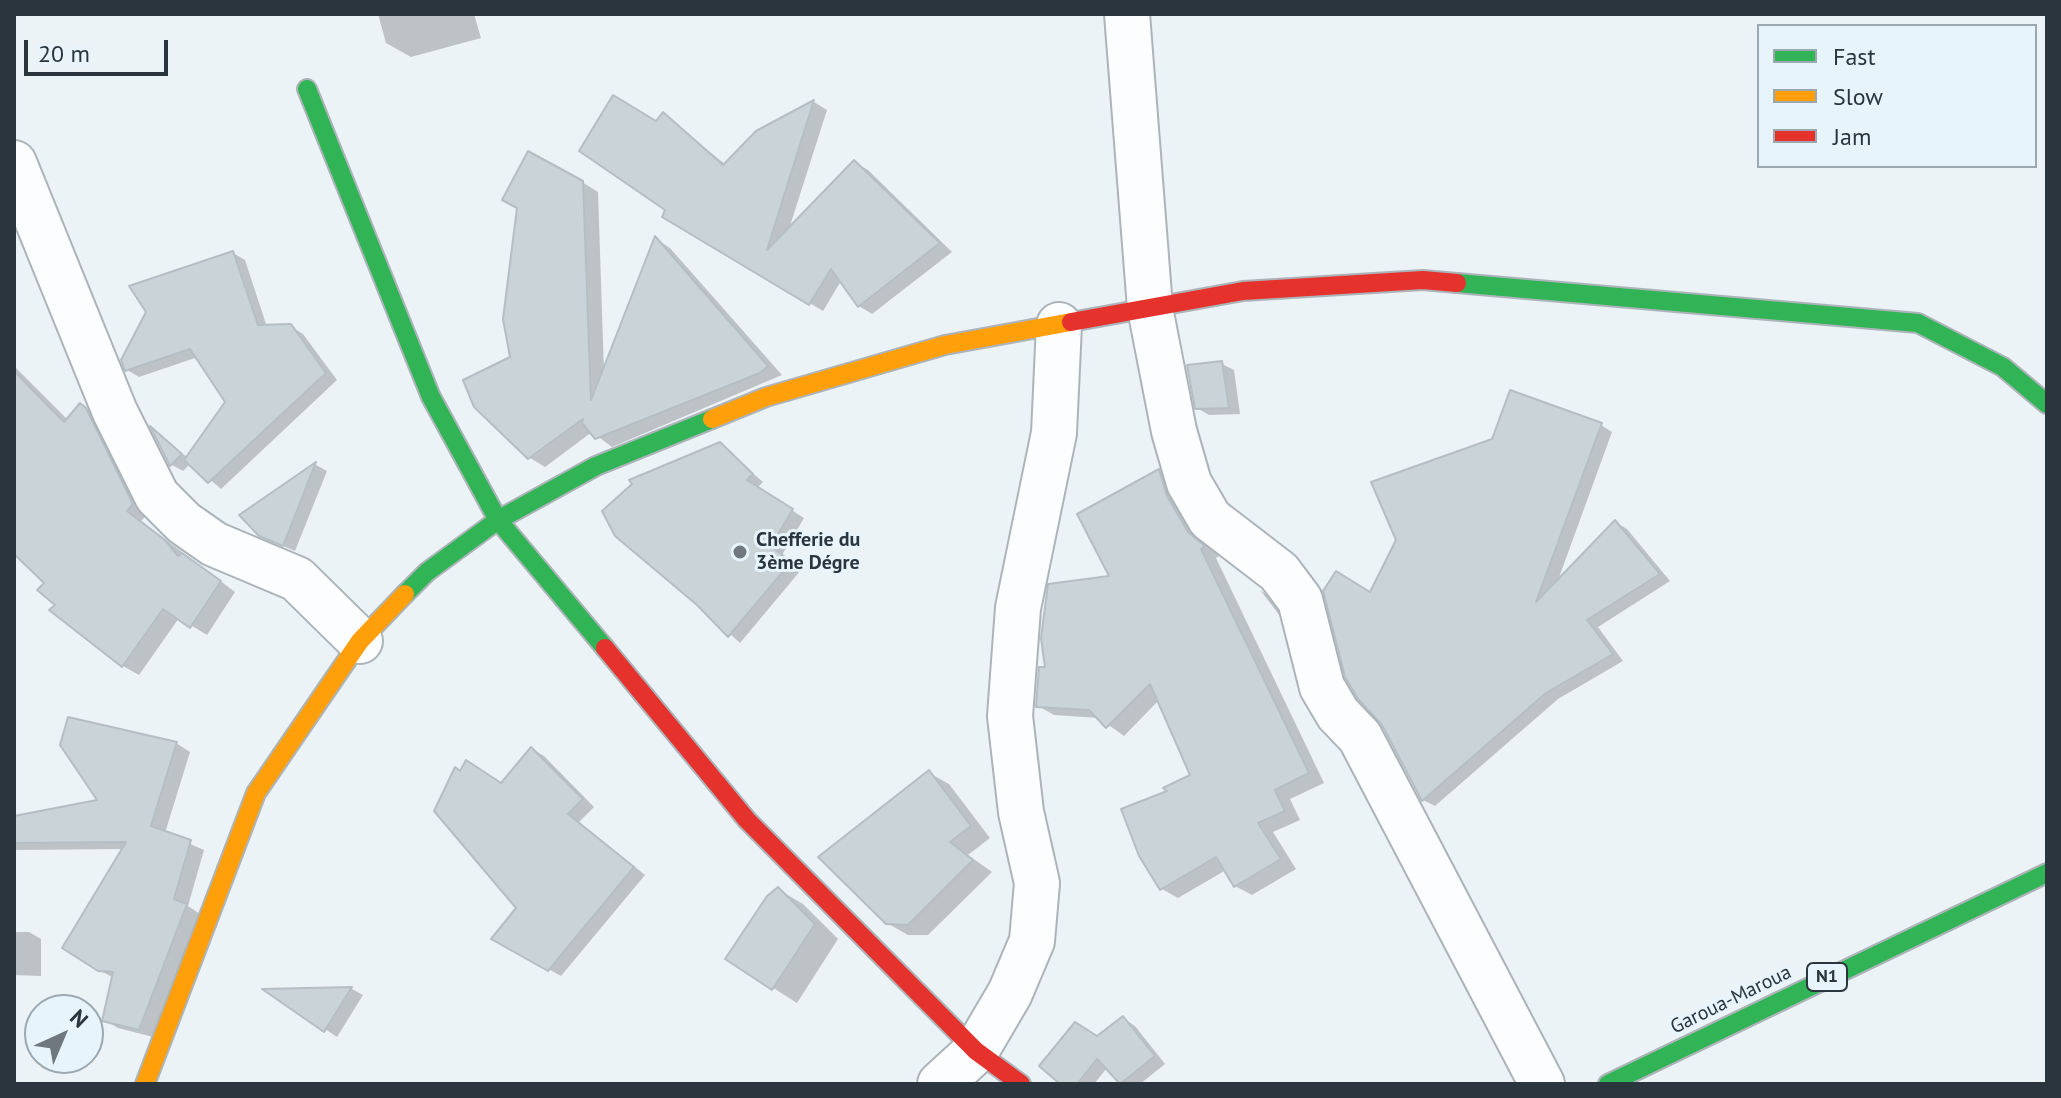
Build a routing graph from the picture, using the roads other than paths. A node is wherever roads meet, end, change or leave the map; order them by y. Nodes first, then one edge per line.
1 (1127, 14) edge
2 (307, 89) dead end
3 (14, 163) edge
4 (1150, 308) junction
5 (1059, 325) junction
6 (2047, 404) edge
7 (498, 520) junction
8 (360, 641) junction
9 (2047, 873) edge
10 (976, 1051) junction
11 (145, 1084) edge
12 (940, 1084) edge
13 (1021, 1084) edge
14 (1542, 1084) edge
15 (1608, 1084) edge

1 - 4 street
2 - 7 main road
3 - 8 street
4 - 5 main road
4 - 6 main road
4 - 14 street
5 - 7 main road
5 - 10 street
7 - 8 main road
7 - 10 main road
8 - 11 main road
9 - 15 main road, Garoua-Maroua / N1
10 - 12 street
10 - 13 main road

